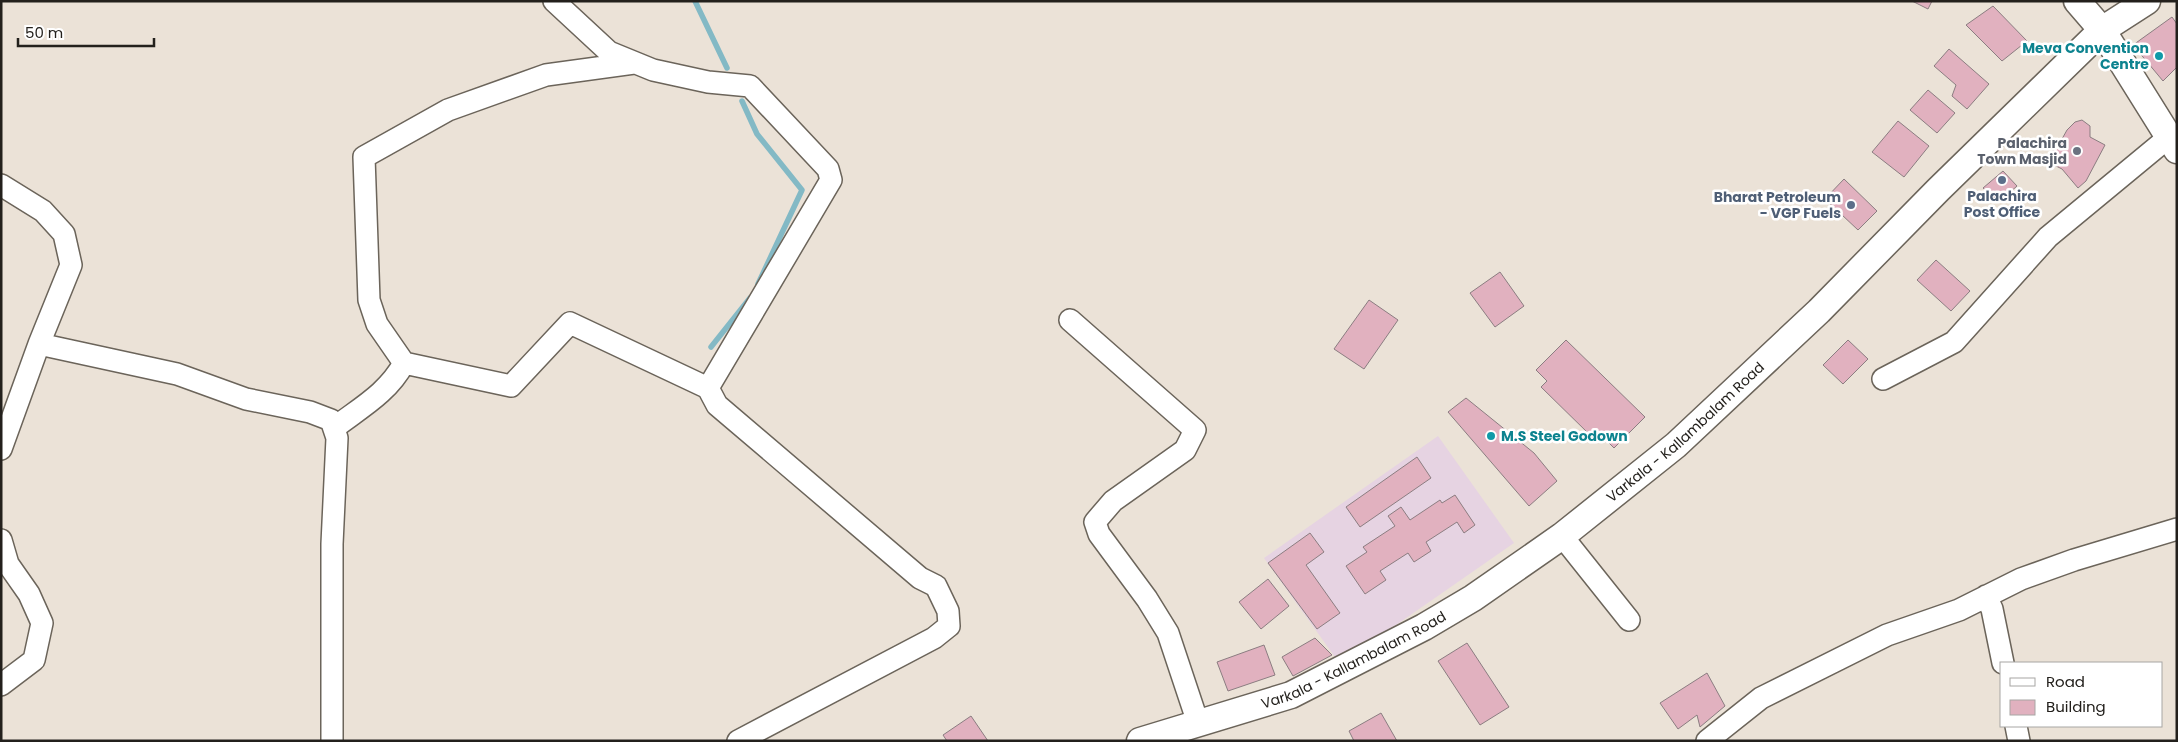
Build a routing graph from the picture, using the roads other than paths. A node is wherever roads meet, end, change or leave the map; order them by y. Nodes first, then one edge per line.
1 (554, 1) edge
2 (2077, 1) edge
3 (2147, 1) edge
4 (2102, 30) junction
5 (636, 62) junction
6 (2173, 144) edge
7 (1, 186) edge
8 (1070, 320) dead end
9 (39, 344) junction
10 (404, 363) junction
11 (1884, 378) dead end
12 (708, 388) junction
13 (334, 428) junction
14 (1, 449) edge
15 (2177, 529) edge
16 (1562, 536) junction
17 (1, 540) edge
18 (1986, 596) junction
19 (1630, 620) dead end
20 (2003, 662) edge
21 (1, 686) edge
22 (1198, 723) junction
23 (2016, 727) edge
24 (332, 741) edge
25 (738, 741) edge
26 (1140, 741) edge
27 (1707, 741) edge
28 (2019, 741) edge

1 - 5 street
2 - 4 main road
3 - 4 main road, Varkala - Kallambalam Road
4 - 6 main road
4 - 16 main road, Varkala - Kallambalam Road
5 - 10 street
5 - 12 street
6 - 11 street
7 - 9 street
8 - 22 street
9 - 13 street
9 - 14 street
10 - 12 street
10 - 13 street
12 - 25 street
13 - 24 street
15 - 18 street
16 - 19 street
16 - 22 main road, Varkala - Kallambalam Road
17 - 21 street
18 - 20 street
18 - 27 street
22 - 26 main road, Varkala - Kallambalam Road
23 - 28 street

